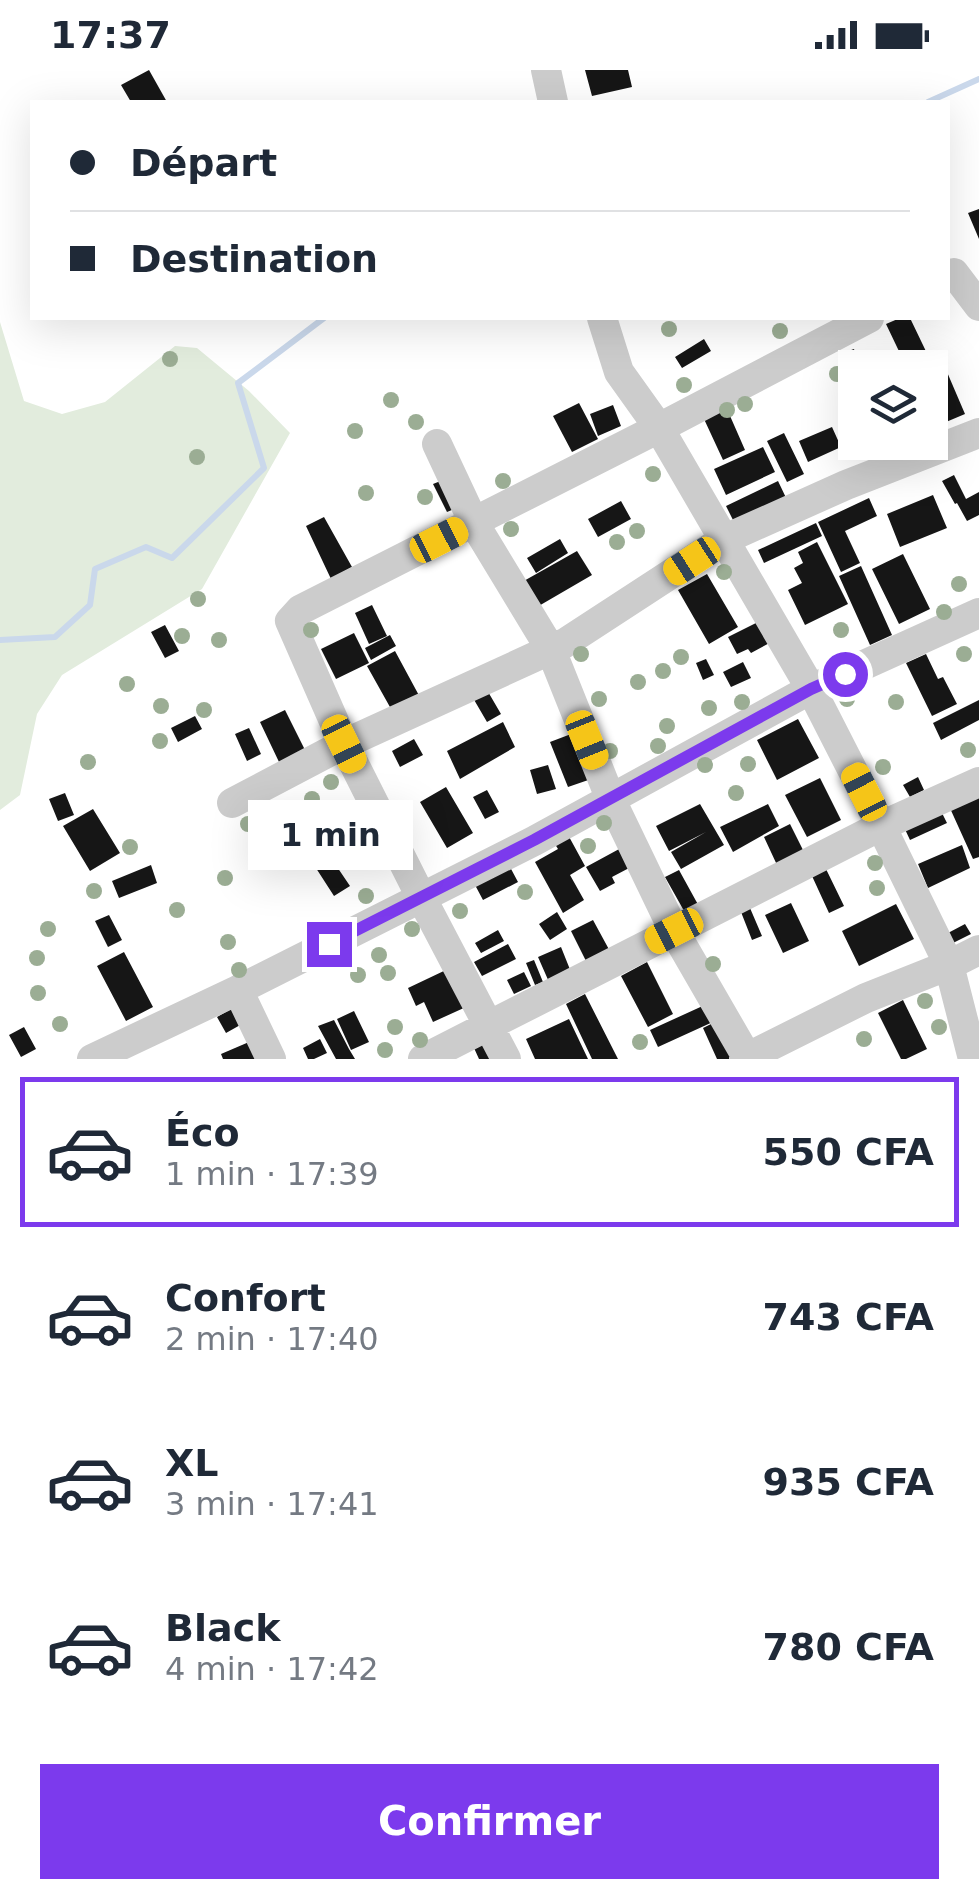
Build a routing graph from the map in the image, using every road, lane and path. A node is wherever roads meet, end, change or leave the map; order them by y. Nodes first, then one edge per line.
1 (546, 70) edge
2 (553, 100) edge
3 (960, 270) edge
4 (979, 306) edge
5 (603, 320) edge
6 (865, 320) edge
7 (659, 428) junction
8 (979, 433) edge
9 (438, 444) dead end
10 (474, 522) junction
11 (723, 540) junction
12 (979, 614) edge
13 (551, 650) junction
14 (811, 689) junction
15 (344, 744) junction
16 (979, 782) edge
17 (611, 800) junction
18 (232, 803) dead end
19 (881, 826) junction
20 (421, 897) junction
21 (674, 931) junction
22 (979, 950) edge
23 (949, 965) junction
24 (238, 990) junction
25 (490, 1026) junction
26 (747, 1058) edge
27 (92, 1059) edge
28 (271, 1059) edge
29 (423, 1059) edge
30 (506, 1059) edge
31 (973, 1059) edge

1 - 2 street
3 - 4 street
5 - 7 street
6 - 7 street
7 - 10 street
7 - 11 street
8 - 11 street
9 - 10 street
10 - 13 street
10 - 15 street
11 - 13 street
11 - 14 street
12 - 14 street
13 - 15 street
13 - 17 street
14 - 17 street
14 - 19 street
15 - 18 street
15 - 20 street
16 - 19 street
17 - 20 street
17 - 21 street
19 - 21 street
19 - 23 street
20 - 24 street
20 - 25 street
21 - 25 street
21 - 26 street
22 - 23 street
23 - 26 street
23 - 31 street
24 - 27 street
24 - 28 street
25 - 29 street
25 - 30 street

